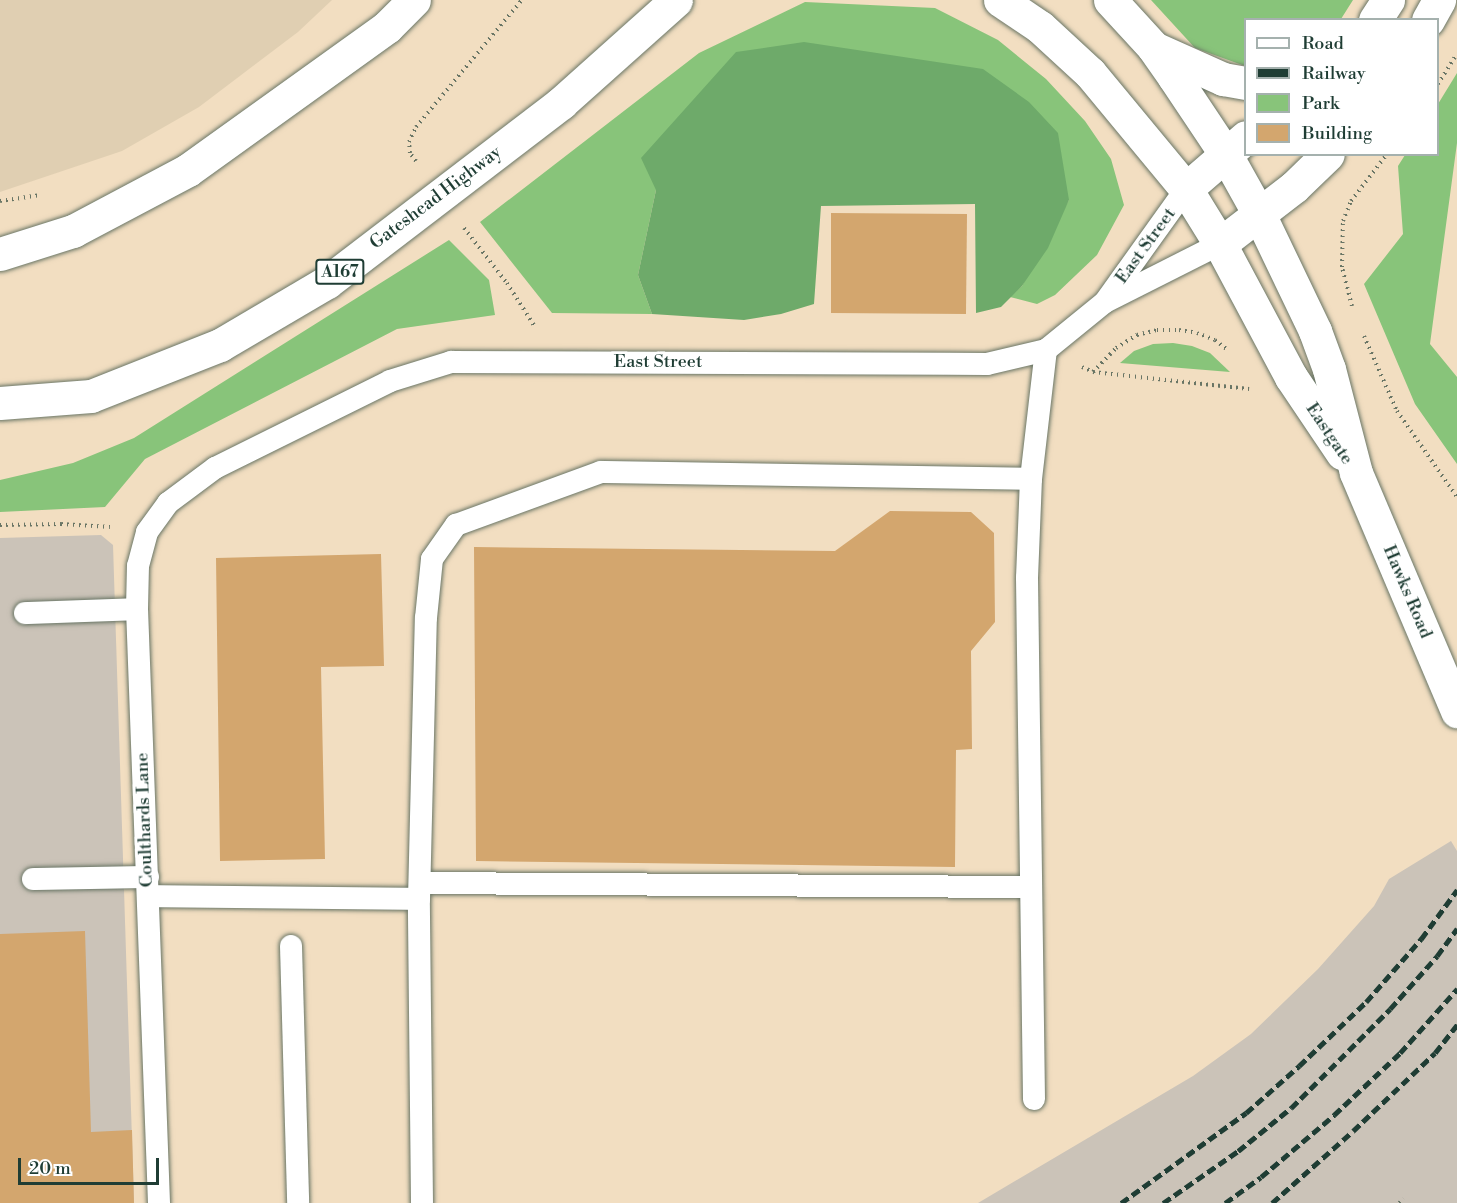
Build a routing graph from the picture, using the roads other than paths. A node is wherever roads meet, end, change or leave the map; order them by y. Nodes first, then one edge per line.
1 (414, 0) edge
2 (676, 0) edge
3 (1000, 0) edge
4 (1110, 0) edge
5 (1388, 0) edge
6 (1439, 0) edge
7 (1377, 18) edge
8 (1429, 18) edge
9 (1153, 47) junction
10 (1244, 83) edge
11 (1236, 146) edge
12 (1326, 156) edge
13 (1186, 189) junction
14 (1259, 214) junction
15 (1220, 244) junction
16 (0, 254) edge
17 (1105, 302) junction
18 (1046, 350) junction
19 (0, 403) edge
20 (215, 468) joint
21 (1356, 473) junction
22 (1031, 479) junction
23 (137, 609) junction
24 (25, 613) dead end
25 (1457, 711) edge
26 (33, 879) dead end
27 (148, 886) junction
28 (1031, 887) junction
29 (420, 891) junction
30 (291, 946) dead end
31 (1034, 1099) dead end
32 (159, 1203) edge
33 (298, 1203) edge
34 (422, 1203) edge

1 - 16 main road
2 - 19 main road, Gateshead Highway / A167
3 - 13 main road, Eastgate
4 - 9 main road, Eastgate
5 - 7 main road
6 - 8 main road
9 - 10 main road
9 - 11 main road, Eastgate
11 - 13 main road
11 - 14 main road, Eastgate
12 - 14 main road
13 - 15 main road, Eastgate
13 - 17 lane, East Street
14 - 15 main road
14 - 21 main road, Eastgate
15 - 17 lane, East Street
15 - 21 main road, Eastgate
17 - 18 lane, East Street
18 - 20 lane, East Street
18 - 22 lane
20 - 23 lane, Coulthards Lane
21 - 25 main road, Hawks Road
22 - 28 lane
22 - 29 lane
23 - 24 lane
23 - 27 lane, Coulthards Lane
26 - 27 lane
27 - 29 lane
27 - 32 lane, Coulthards Lane
28 - 29 lane
28 - 31 lane
29 - 34 lane
30 - 33 lane

